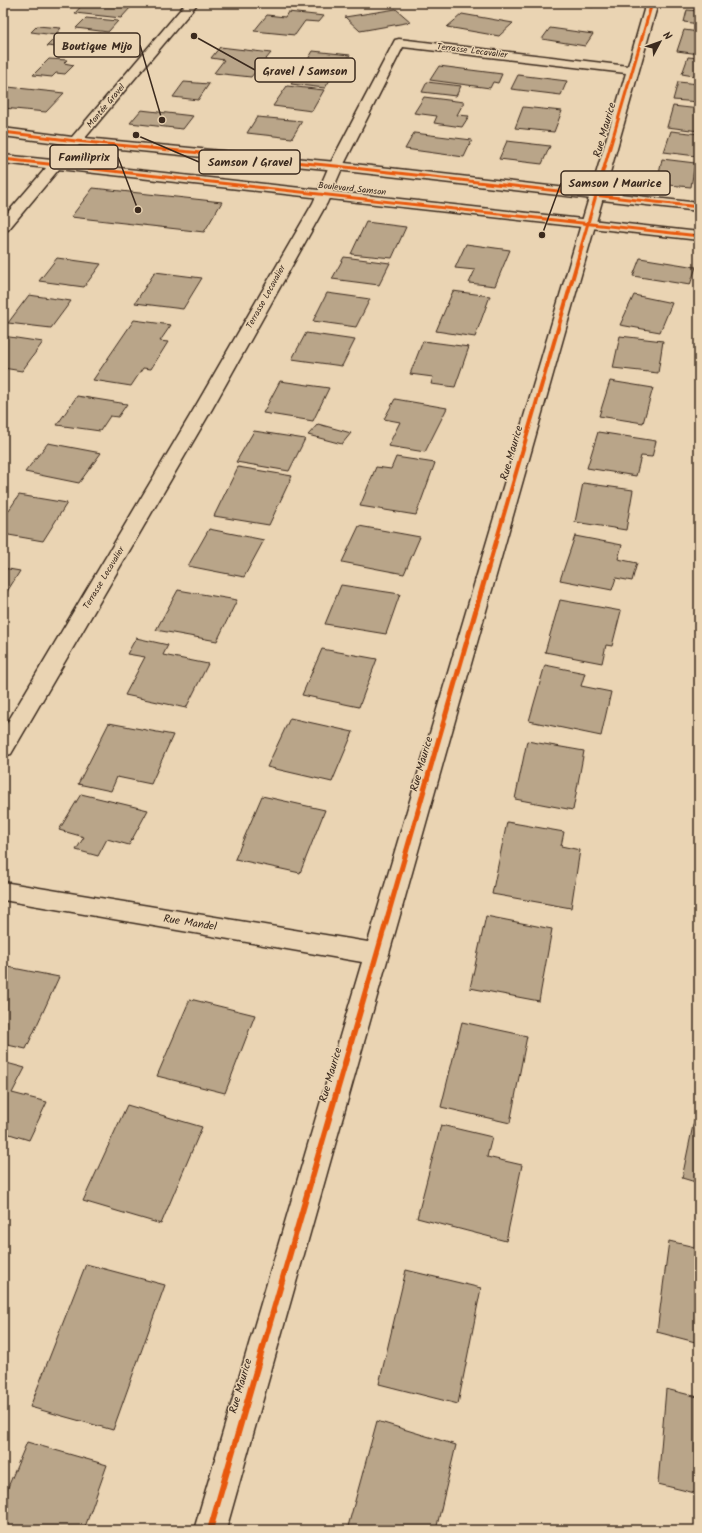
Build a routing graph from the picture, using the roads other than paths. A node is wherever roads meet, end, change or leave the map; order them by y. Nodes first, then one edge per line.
1 (192, 3) edge
2 (652, 3) edge
3 (633, 70) junction
4 (3, 132) edge
5 (76, 141) junction
6 (3, 159) edge
7 (56, 165) junction
8 (336, 166) junction
9 (325, 194) junction
10 (596, 196) junction
11 (699, 208) edge
12 (588, 223) junction
13 (3, 227) edge
14 (699, 236) edge
15 (3, 748) edge
16 (3, 892) edge
17 (377, 954) junction
18 (210, 1530) edge

1 - 5 street, Montée Gravel
2 - 3 street, Rue Maurice
3 - 8 street, Terrasse Lecavalier
3 - 10 street, Rue Maurice
4 - 5 street, Boulevard Samson
5 - 7 street, Montée Gravel
5 - 8 street, Boulevard Samson
6 - 7 street, Boulevard Samson
7 - 9 street, Boulevard Samson
7 - 13 street, Montée Gravel
8 - 9 street, Terrasse Lecavalier
8 - 10 street, Boulevard Samson
9 - 12 street, Boulevard Samson
9 - 15 street, Terrasse Lecavalier
10 - 11 street, Boulevard Samson
10 - 12 street, Rue Maurice
12 - 14 street, Boulevard Samson
12 - 17 street, Rue Maurice
16 - 17 street, Rue Mandel
17 - 18 street, Rue Maurice

